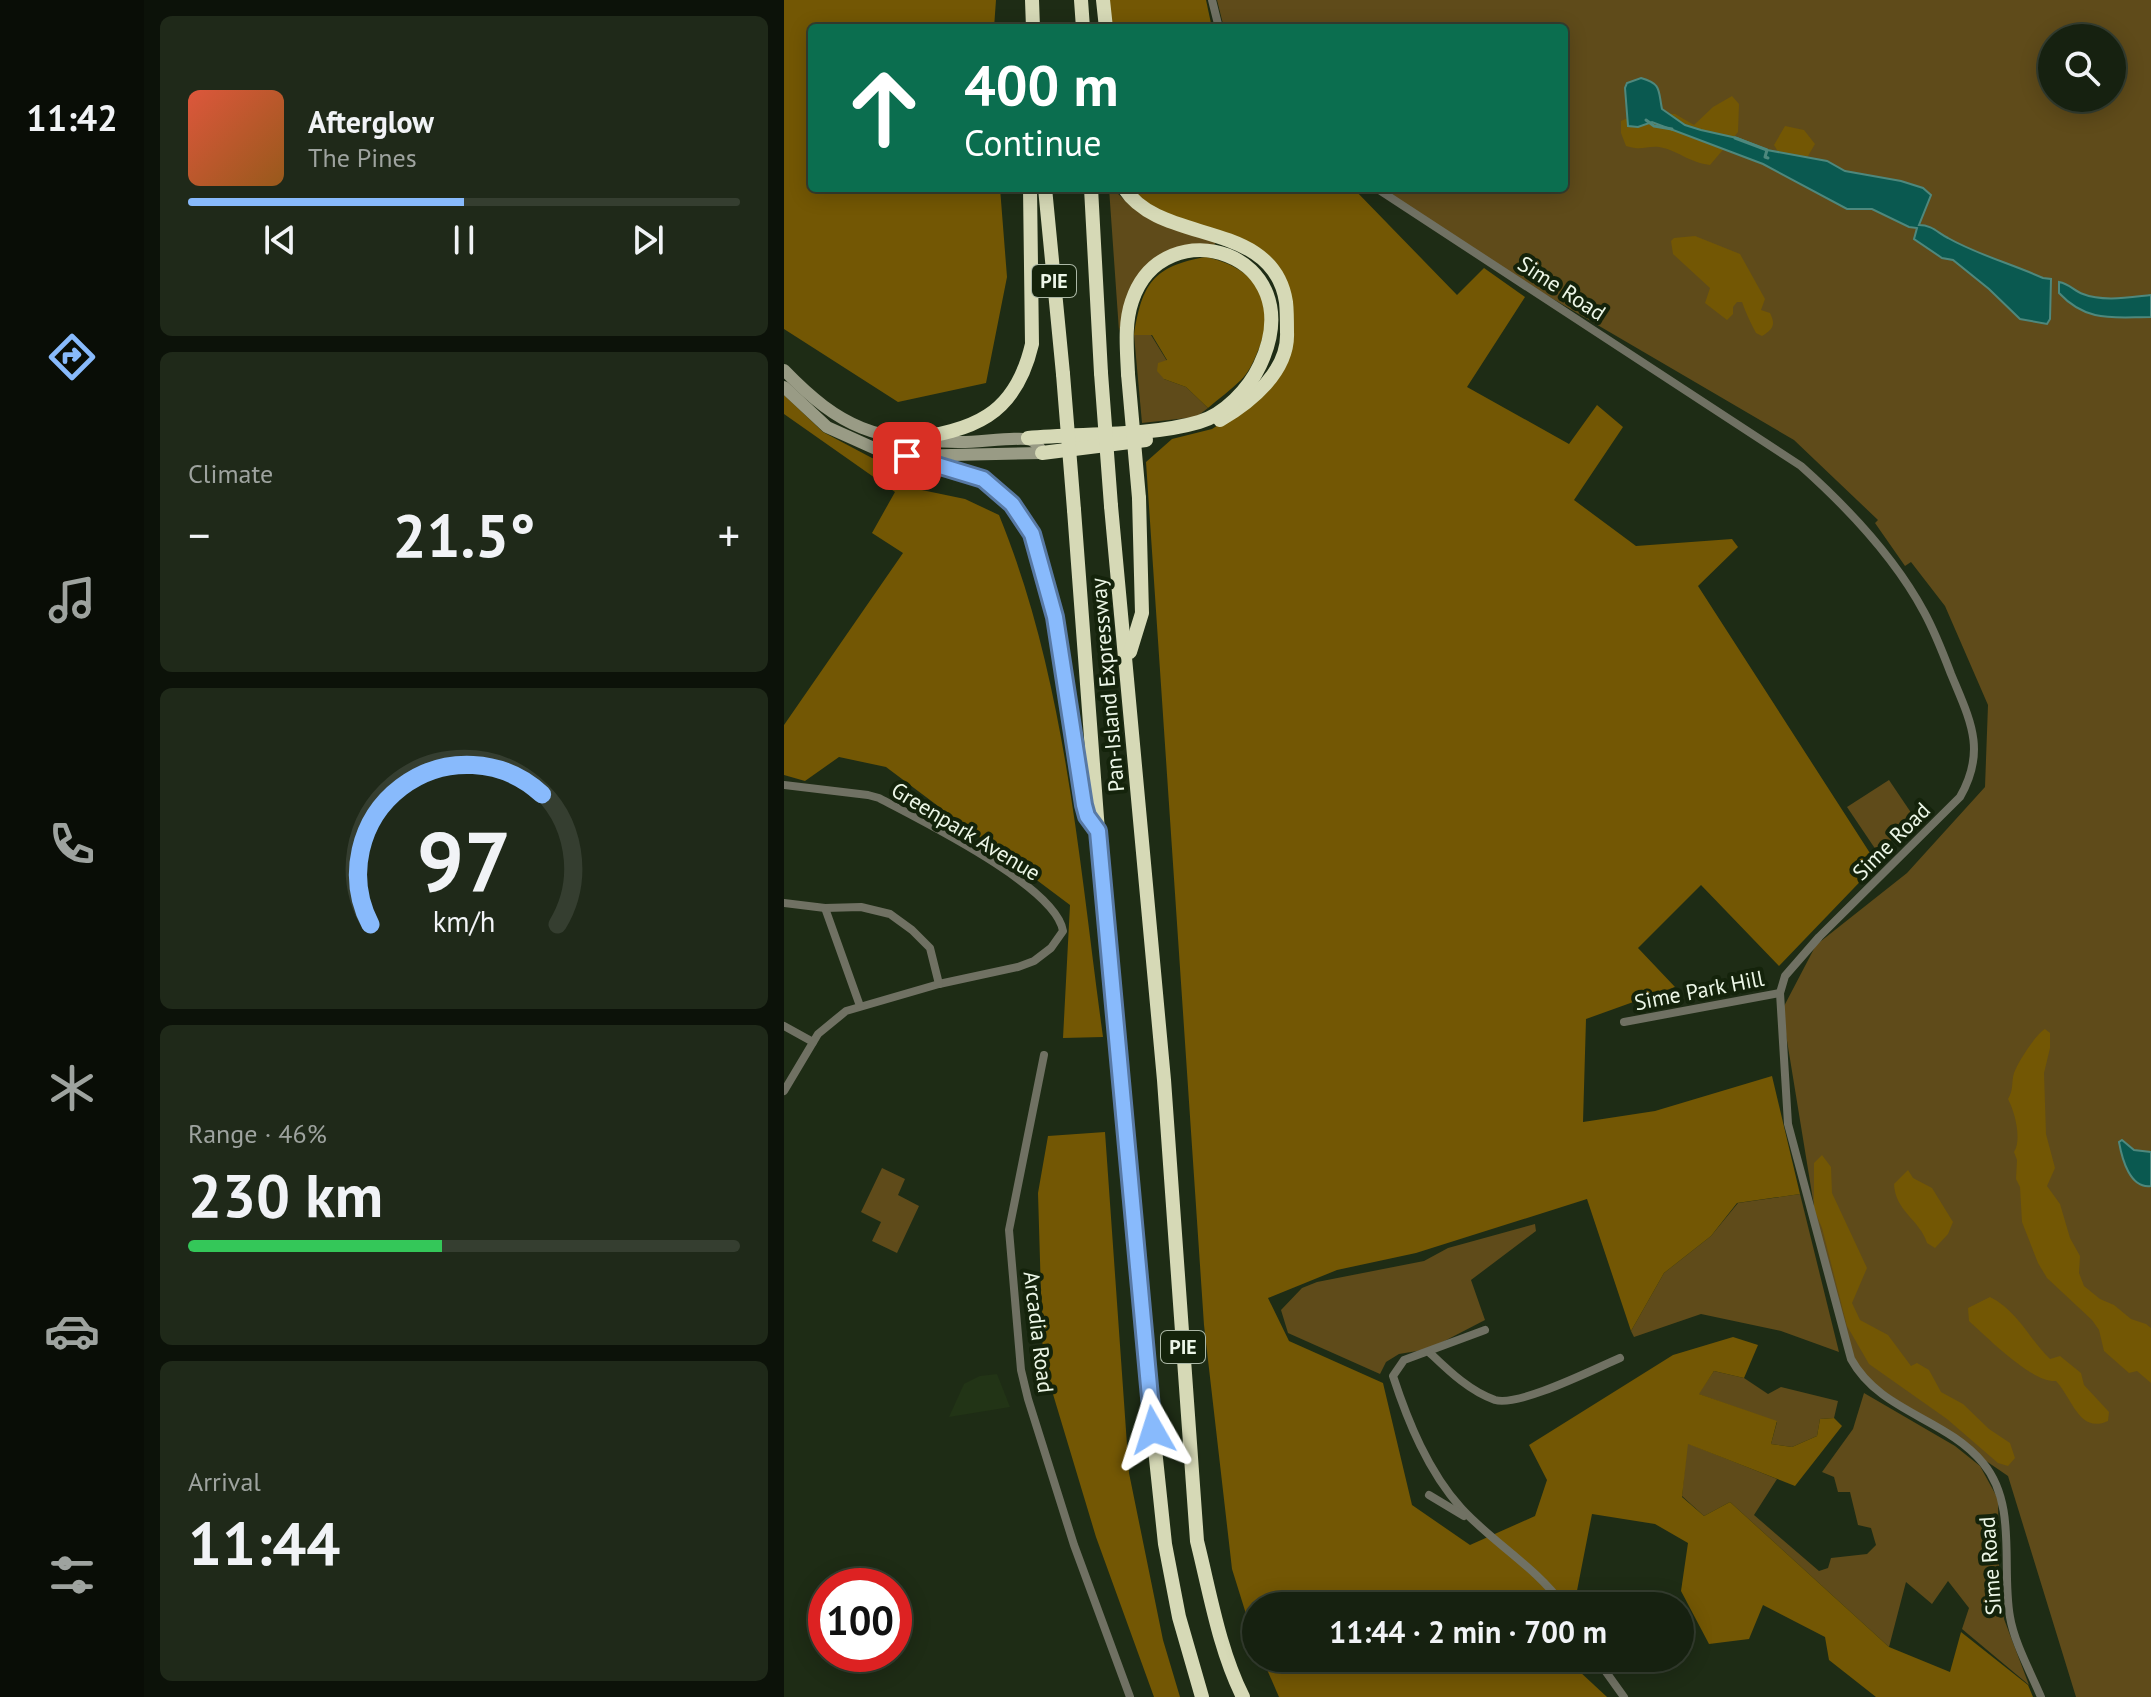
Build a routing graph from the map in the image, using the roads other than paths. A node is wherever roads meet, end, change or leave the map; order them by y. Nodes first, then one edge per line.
1 (1032, 0) edge
2 (1081, 0) edge
3 (1103, 0) edge
4 (1212, 0) edge
5 (1033, 24) edge
6 (1083, 24) edge
7 (1106, 24) edge
8 (1218, 24) edge
9 (1030, 192) edge
10 (1045, 192) edge
11 (1091, 192) edge
12 (1127, 192) edge
13 (1382, 192) edge
14 (784, 370) edge
15 (784, 387) edge
16 (1028, 438) junction
17 (906, 440) junction
18 (1042, 453) junction
19 (907, 456) junction
20 (1127, 660) junction
21 (784, 785) edge
22 (1098, 831) junction
23 (784, 903) edge
24 (825, 908) junction
25 (939, 984) junction
26 (1780, 993) junction
27 (860, 1006) junction
28 (1624, 1022) dead end
29 (784, 1026) edge
30 (813, 1042) junction
31 (1044, 1055) dead end
32 (784, 1091) edge
33 (1485, 1330) dead end
34 (1429, 1352) junction
35 (1620, 1358) dead end
36 (1429, 1495) dead end
37 (1478, 1525) junction
38 (1552, 1592) edge
39 (1606, 1672) edge
40 (1130, 1697) edge
41 (1202, 1697) edge
42 (1243, 1697) edge
43 (1624, 1697) edge
44 (2041, 1697) edge

1 - 5 highway
2 - 6 highway
3 - 7 highway
4 - 8 street
9 - 17 highway
10 - 22 highway, Pan-Island Expressway / PIE, bridge
11 - 20 highway, Pan-Island Expressway / PIE, bridge
12 - 18 highway
13 - 26 street, Sime Road
14 - 17 main road
15 - 19 main road
16 - 17 main road
16 - 18 main road
16 - 20 highway, bridge
18 - 19 main road
19 - 22 highway
20 - 42 highway, Pan-Island Expressway / PIE
21 - 25 street, Greenpark Avenue
22 - 41 highway, Pan-Island Expressway / PIE
23 - 24 street
24 - 25 street
24 - 27 street
25 - 27 street
26 - 28 street, Sime Park Hill
26 - 44 street, Sime Road
27 - 30 street
29 - 30 street
30 - 32 street
31 - 40 street, Arcadia Road
33 - 34 street
34 - 35 street
34 - 37 street
36 - 37 street
37 - 38 street
39 - 43 street

